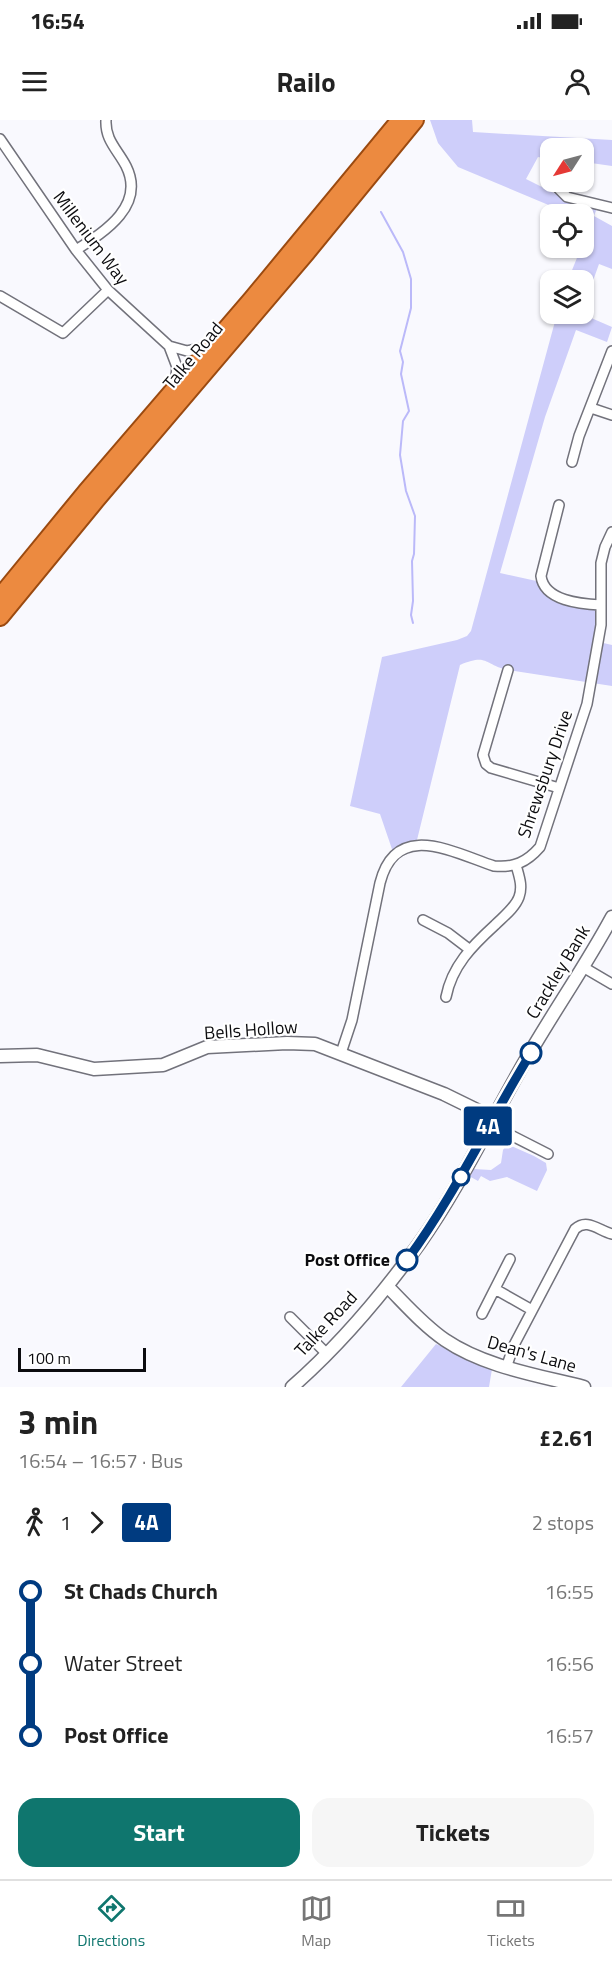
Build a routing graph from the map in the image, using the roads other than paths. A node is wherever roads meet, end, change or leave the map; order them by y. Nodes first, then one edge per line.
1 (106, 120) edge
2 (411, 121) edge
3 (0, 139) edge
4 (562, 192) edge
5 (612, 208) edge
6 (76, 250) junction
7 (108, 290) junction
8 (0, 296) edge
9 (169, 346) junction
10 (210, 346) junction
11 (612, 351) edge
12 (175, 387) junction
13 (591, 408) junction
14 (612, 416) edge
15 (572, 462) dead end
16 (559, 505) dead end
17 (612, 532) edge
18 (0, 597) edge
19 (601, 605) junction
20 (0, 617) edge
21 (508, 670) dead end
22 (559, 788) junction
23 (516, 865) junction
24 (612, 917) edge
25 (423, 920) dead end
26 (469, 949) junction
27 (583, 967) junction
28 (612, 984) edge
29 (437, 987) dead end
30 (342, 1053) junction
31 (0, 1056) edge
32 (491, 1121) junction
33 (482, 1139) joint
34 (542, 1154) dead end
35 (612, 1234) edge
36 (510, 1259) dead end
37 (387, 1286) junction
38 (495, 1289) junction
39 (532, 1310) junction
40 (482, 1314) dead end
41 (290, 1317) dead end
42 (327, 1354) junction
43 (506, 1368) junction
44 (292, 1387) edge
45 (584, 1387) edge

1 - 6 street
2 - 10 highway, Talke Road
2 - 20 highway, Talke Road
3 - 6 street, Millenium Way
4 - 5 street
6 - 7 street, Millenium Way
7 - 8 street
7 - 9 street, Millenium Way
9 - 10 street
9 - 12 street
10 - 12 highway, Talke Road
11 - 13 street
12 - 18 highway, Talke Road
13 - 14 street
13 - 15 street
16 - 19 street
17 - 19 street, Shrewsbury Drive
19 - 22 street, Shrewsbury Drive
21 - 22 street
22 - 23 street, Shrewsbury Drive
23 - 26 street
23 - 30 street
24 - 27 street, Crackley Bank
25 - 26 street
26 - 29 street
27 - 28 street
27 - 32 street, Crackley Bank
30 - 31 street, Bells Hollow
30 - 32 street, Bells Hollow
32 - 33 street, Crackley Bank
32 - 34 street
33 - 37 street, Talke Road
35 - 39 street
36 - 38 street
37 - 42 street, Talke Road
37 - 43 street, Dean's Lane
38 - 39 street
38 - 40 street
39 - 43 street
41 - 42 street
42 - 44 street, Talke Road
43 - 45 street, Dean's Lane

